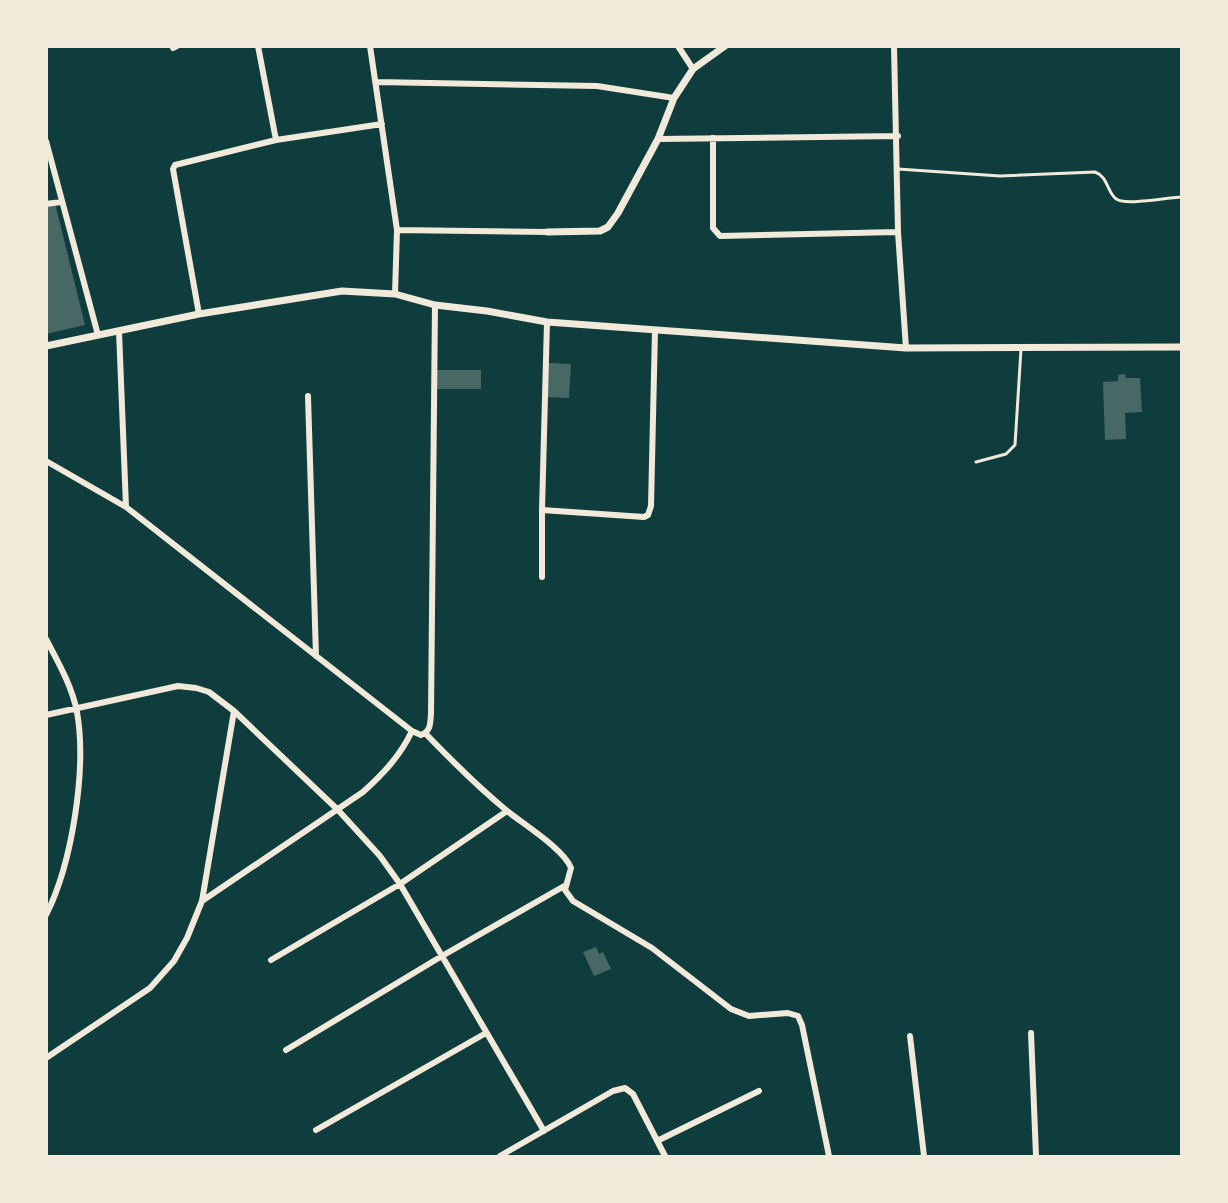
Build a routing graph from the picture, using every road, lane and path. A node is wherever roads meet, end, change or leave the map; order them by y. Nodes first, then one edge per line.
1 (258, 46) edge
2 (370, 46) edge
3 (678, 46) edge
4 (725, 46) edge
5 (894, 46) edge
6 (693, 69) junction
7 (376, 82) junction
8 (674, 98) junction
9 (382, 124) junction
10 (898, 136) junction
11 (713, 138) junction
12 (658, 139) junction
13 (276, 140) junction
14 (46, 141) edge
15 (898, 169) junction
16 (1182, 197) edge
17 (62, 202) junction
18 (46, 204) edge
19 (397, 230) junction
20 (547, 232) joint
21 (898, 232) junction
22 (395, 294) junction
23 (435, 305) junction
24 (199, 314) junction
25 (547, 322) junction
26 (655, 330) junction
27 (119, 331) junction
28 (98, 335) junction
29 (46, 346) edge
30 (1182, 347) edge
31 (906, 348) junction
32 (1022, 348) junction
33 (308, 396) dead end
34 (46, 461) edge
35 (976, 462) dead end
36 (126, 507) junction
37 (542, 510) junction
38 (542, 577) dead end
39 (46, 639) edge
40 (316, 656) junction
41 (76, 709) junction
42 (234, 711) junction
43 (46, 715) edge
44 (412, 730) junction
45 (425, 733) junction
46 (338, 810) junction
47 (507, 811) junction
48 (400, 884) junction
49 (566, 885) junction
50 (202, 901) junction
51 (46, 915) edge
52 (441, 956) junction
53 (271, 960) dead end
54 (486, 1033) junction
55 (1032, 1033) dead end
56 (910, 1036) dead end
57 (286, 1050) dead end
58 (46, 1058) edge
59 (759, 1091) dead end
60 (316, 1130) dead end
61 (544, 1131) junction
62 (657, 1141) junction
63 (500, 1156) edge
64 (665, 1156) edge
65 (829, 1156) edge
66 (924, 1156) edge
67 (1036, 1156) edge

1 - 13 street
2 - 7 street
3 - 6 street
4 - 6 street
5 - 10 street
6 - 8 street
7 - 8 street
7 - 9 street
8 - 12 street
9 - 13 street
9 - 19 street
10 - 11 street
10 - 15 street
11 - 12 street
11 - 21 street
12 - 20 street
13 - 24 street
14 - 17 street
15 - 16 lane
15 - 21 street
17 - 18 street
17 - 28 street
19 - 20 street
19 - 22 street
21 - 31 street
22 - 23 street
22 - 24 street
23 - 25 street
23 - 45 street
24 - 27 street
25 - 26 street
25 - 37 street
26 - 31 street
26 - 37 street
27 - 28 street
27 - 36 street
28 - 29 street
30 - 32 street
31 - 32 street
32 - 35 lane
33 - 40 street
34 - 36 street
36 - 40 street
37 - 38 street
39 - 41 street
40 - 44 street
41 - 42 street
41 - 43 street
41 - 51 street
42 - 46 street
42 - 50 street
44 - 45 street
44 - 46 street
45 - 47 street
46 - 48 street
46 - 50 street
47 - 48 street
47 - 49 street
48 - 52 street
48 - 53 street
49 - 52 street
49 - 65 street
50 - 58 street
52 - 54 street
52 - 57 street
54 - 60 street
54 - 61 street
55 - 67 street
56 - 66 street
59 - 62 street
61 - 62 street
61 - 63 street
62 - 64 street

